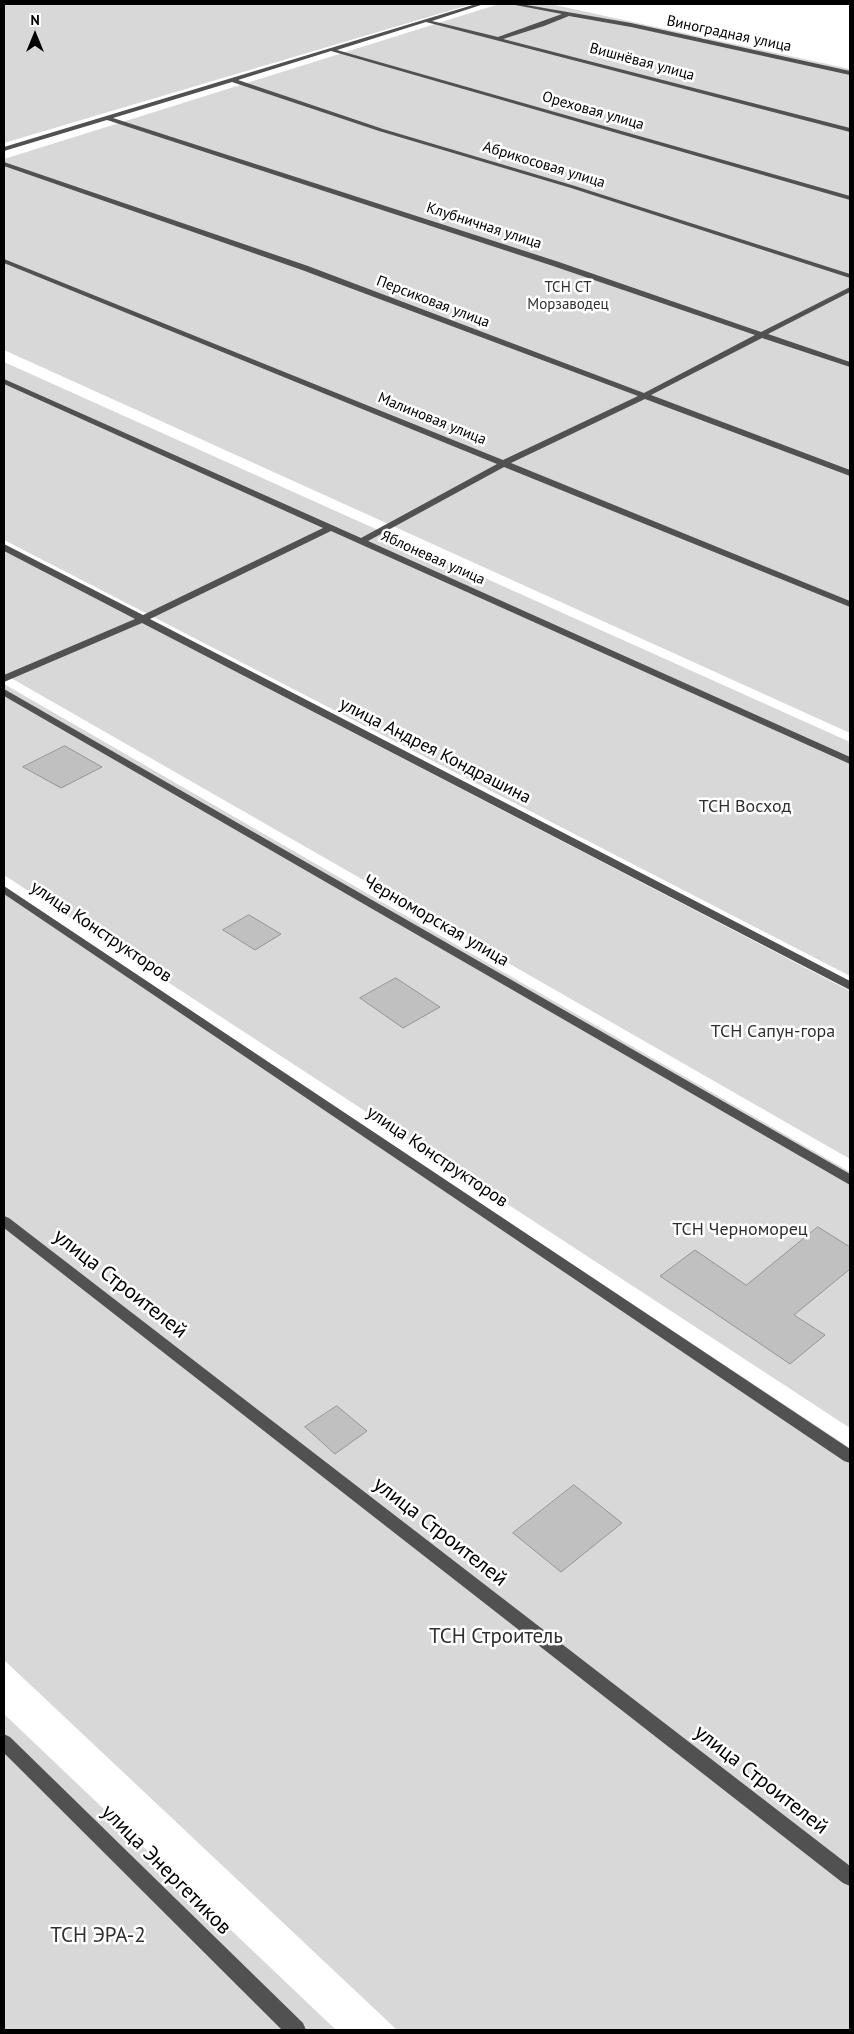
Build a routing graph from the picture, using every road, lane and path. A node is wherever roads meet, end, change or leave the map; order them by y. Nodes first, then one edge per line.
1 (463, 4) edge
2 (481, 4) edge
3 (513, 4) edge
4 (456, 12) junction
5 (568, 14) junction
6 (427, 21) junction
7 (498, 38) junction
8 (329, 50) junction
9 (850, 74) edge
10 (230, 79) junction
11 (108, 118) junction
12 (850, 130) edge
13 (4, 149) edge
14 (4, 164) edge
15 (850, 198) edge
16 (4, 261) edge
17 (850, 276) edge
18 (850, 289) edge
19 (761, 335) junction
20 (850, 365) edge
21 (4, 381) edge
22 (644, 396) junction
23 (505, 463) junction
24 (850, 474) edge
25 (330, 528) junction
26 (360, 542) junction
27 (4, 547) edge
28 (850, 604) edge
29 (142, 619) junction
30 (4, 680) edge
31 (4, 692) edge
32 (850, 761) edge
33 (4, 890) edge
34 (850, 986) edge
35 (850, 1180) edge
36 (4, 1221) edge
37 (850, 1456) edge
38 (4, 1742) edge
39 (850, 1877) edge
40 (296, 2030) edge

1 - 4 street
2 - 4 street
3 - 5 street, Виноградная улица
4 - 6 street
5 - 7 street
5 - 9 street, Виноградная улица
6 - 7 street, Вишнёвая улица
6 - 8 street
7 - 12 street, Вишнёвая улица
8 - 10 street
8 - 15 street, Ореховая улица
10 - 11 street
10 - 17 street, Абрикосовая улица
11 - 13 street
11 - 19 street, Клубничная улица
14 - 22 street, Персиковая улица
16 - 23 street, Малиновая улица
18 - 19 street
19 - 20 street, Клубничная улица
19 - 22 street
21 - 25 street, Яблоневая улица
22 - 23 street
22 - 24 street, Персиковая улица
23 - 26 street
23 - 28 street, Малиновая улица
25 - 26 street, Яблоневая улица
25 - 29 street
26 - 32 street, Яблоневая улица
27 - 29 street, улица Андрея Кондрашина
29 - 30 street
29 - 34 street, улица Андрея Кондрашина
31 - 35 street, Черноморская улица
33 - 37 street, улица Конструкторов
36 - 39 street, улица Строителей
38 - 40 street, улица Энергетиков

